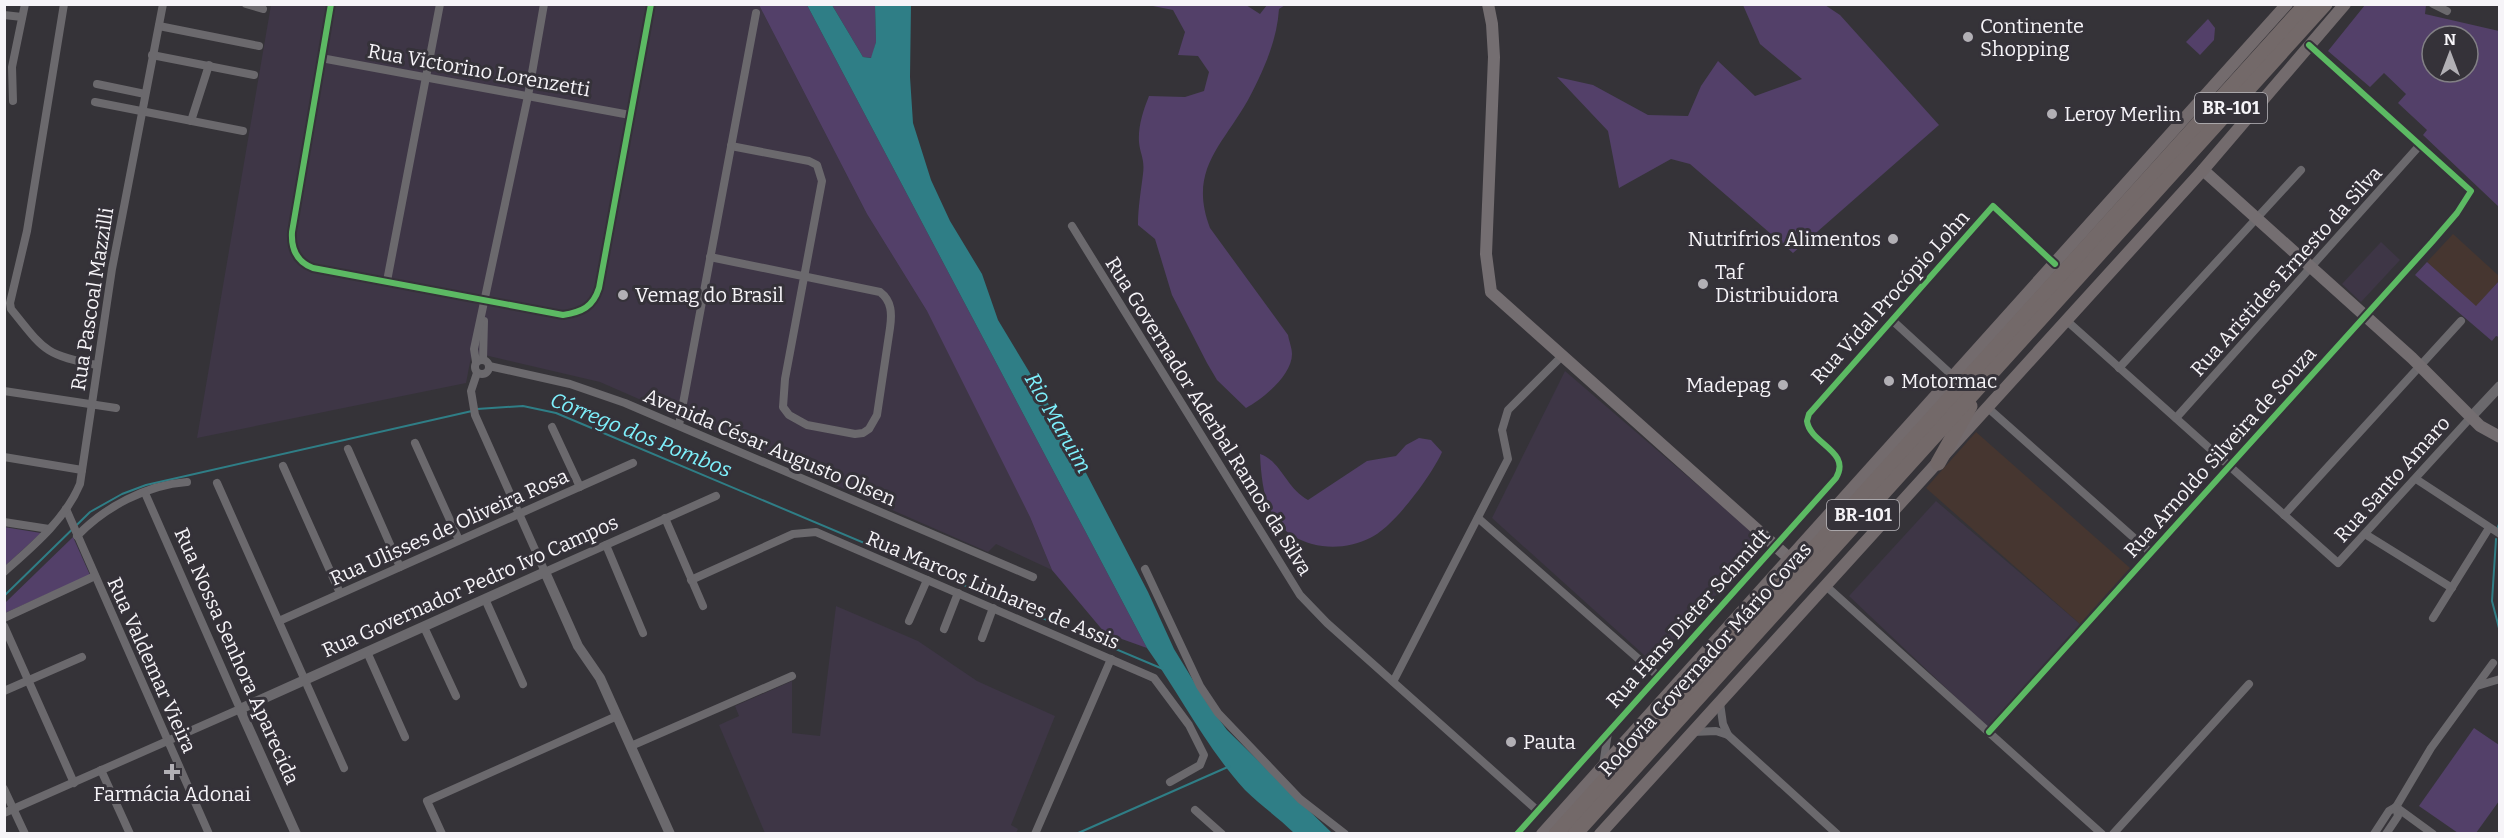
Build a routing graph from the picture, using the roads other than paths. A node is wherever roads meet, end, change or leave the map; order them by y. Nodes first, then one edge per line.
1 (25, 4) edge
2 (64, 4) edge
3 (163, 4) edge
4 (246, 4) edge
5 (331, 4) edge
6 (440, 4) edge
7 (544, 4) edge
8 (651, 4) edge
9 (1488, 4) edge
10 (2306, 4) edge
11 (2325, 4) edge
12 (2345, 4) edge
13 (2433, 4) edge
14 (263, 9) dead end
15 (2447, 11) dead end
16 (756, 13) dead end
17 (4, 15) edge
18 (2276, 16) junction
19 (2295, 16) edge
20 (22, 17) junction
21 (159, 26) junction
22 (2280, 44) junction
23 (2309, 45) junction
24 (259, 46) dead end
25 (152, 55) junction
26 (321, 58) junction
27 (208, 65) junction
28 (8, 67) edge
29 (254, 75) dead end
30 (426, 76) junction
31 (98, 84) dead end
32 (145, 94) junction
33 (528, 96) junction
34 (13, 100) dead end
35 (95, 102) dead end
36 (142, 112) junction
37 (630, 115) junction
38 (191, 121) junction
39 (243, 131) dead end
40 (731, 146) junction
41 (2420, 146) junction
42 (2203, 170) junction
43 (2301, 170) dead end
44 (2257, 218) junction
45 (1072, 226) dead end
46 (710, 257) junction
47 (2055, 264) junction
48 (2311, 267) junction
49 (804, 277) junction
50 (387, 281) junction
51 (485, 299) junction
52 (2366, 316) junction
53 (1893, 321) junction
54 (2067, 321) junction
55 (2461, 321) dead end
56 (1990, 353) junction
57 (1561, 357) junction
58 (483, 362) junction
59 (97, 365) junction
60 (2420, 365) junction
61 (2119, 368) junction
62 (477, 373) junction
63 (1954, 377) junction
64 (1981, 384) junction
65 (2499, 386) edge
66 (4, 391) edge
67 (92, 404) junction
68 (116, 408) dead end
69 (1988, 408) junction
70 (1925, 409) junction
71 (2471, 417) junction
72 (2176, 418) junction
73 (1807, 421) joint
74 (679, 425) junction
75 (552, 427) dead end
76 (2499, 437) edge
77 (415, 443) dead end
78 (348, 448) dead end
79 (4, 457) edge
80 (633, 463) dead end
81 (1938, 463) junction
82 (283, 466) dead end
83 (2230, 466) junction
84 (82, 470) junction
85 (2416, 479) junction
86 (187, 482) dead end
87 (217, 483) dead end
88 (580, 487) junction
89 (145, 494) junction
90 (716, 496) dead end
91 (68, 513) junction
92 (519, 513) junction
93 (2284, 515) junction
94 (665, 518) junction
95 (1478, 518) junction
96 (4, 522) edge
97 (2489, 528) junction
98 (50, 529) junction
99 (2365, 534) junction
100 (2499, 534) edge
101 (76, 535) junction
102 (459, 540) junction
103 (606, 545) junction
104 (1775, 546) junction
105 (2151, 553) junction
106 (1790, 559) junction
107 (400, 567) junction
108 (1145, 568) dead end
109 (4, 572) edge
110 (545, 572) junction
111 (95, 576) junction
112 (1033, 577) dead end
113 (691, 580) junction
114 (927, 580) junction
115 (1826, 586) junction
116 (2452, 588) junction
117 (958, 593) junction
118 (340, 594) junction
119 (485, 599) junction
120 (702, 606) dead end
121 (993, 608) junction
122 (4, 618) edge
123 (2433, 618) dead end
124 (279, 621) junction
125 (909, 621) dead end
126 (4, 626) edge
127 (424, 627) junction
128 (944, 629) dead end
129 (643, 633) dead end
130 (982, 638) dead end
131 (367, 652) junction
132 (82, 657) dead end
133 (1111, 659) junction
134 (2493, 663) dead end
135 (792, 676) dead end
136 (1658, 676) junction
137 (305, 679) junction
138 (2499, 679) edge
139 (1394, 680) junction
140 (28, 681) junction
141 (523, 684) dead end
142 (2249, 684) dead end
143 (2477, 686) junction
144 (4, 692) edge
145 (456, 696) dead end
146 (1720, 703) junction
147 (240, 708) junction
148 (617, 716) junction
149 (1693, 732) junction
150 (1989, 732) junction
151 (1608, 733) junction
152 (1728, 735) junction
153 (405, 737) dead end
154 (168, 741) junction
155 (631, 746) junction
156 (1602, 767) junction
157 (344, 768) dead end
158 (102, 770) junction
159 (1170, 782) dead end
160 (74, 783) junction
161 (4, 789) edge
162 (2396, 807) junction
163 (14, 809) junction
164 (1195, 810) dead end
165 (1538, 811) junction
166 (4, 813) edge
167 (25, 834) edge
168 (129, 834) edge
169 (209, 834) edge
170 (296, 834) edge
171 (442, 834) edge
172 (670, 834) edge
173 (1035, 834) edge
174 (1222, 834) edge
175 (1345, 834) edge
176 (1517, 834) edge
177 (1542, 834) edge
178 (1556, 834) edge
179 (1575, 834) edge
180 (1600, 834) edge
181 (1837, 834) edge
182 (2102, 834) edge
183 (2113, 834) edge
184 (2374, 834) edge
185 (2386, 834) edge
186 (2433, 834) edge

1 - 20 street
2 - 59 street
3 - 21 street, Rua Pascoal Mazzilli
4 - 14 street
5 - 26 street
6 - 30 street
7 - 33 street
8 - 37 street
9 - 57 main road
10 - 19 highway, Rodovia Governador Mário Covas / BR-101
11 - 19 highway, Rodovia Governador Mário Covas / BR-101
12 - 23 main road
13 - 15 street
16 - 40 street
17 - 20 street
18 - 19 main road
18 - 23 main road
18 - 47 main road
19 - 22 highway, Rodovia Governador Mário Covas / BR-101
20 - 28 street
21 - 24 street
21 - 25 street, Rua Pascoal Mazzilli
22 - 56 highway, Rodovia Governador Mário Covas / BR-101
22 - 64 highway, Rodovia Governador Mário Covas / BR-101
23 - 41 street
23 - 42 main road
25 - 27 street
25 - 32 street, Rua Pascoal Mazzilli
26 - 30 street, Rua Victorino Lorenzetti
26 - 50 street
27 - 29 street
27 - 38 street
28 - 34 street
30 - 33 street, Rua Victorino Lorenzetti
30 - 50 street
31 - 32 street
32 - 36 street, Rua Pascoal Mazzilli
33 - 37 street, Rua Victorino Lorenzetti
33 - 51 street
35 - 36 street
36 - 38 street
36 - 59 street, Rua Pascoal Mazzilli
37 - 51 street
38 - 39 street
40 - 46 street
40 - 49 street
41 - 48 street, Rua Aristides Ernesto da Silva
41 - 52 street, Rua Arnoldo Silveira de Souza
42 - 44 main road
42 - 54 main road
43 - 44 street
44 - 48 main road
44 - 61 street
45 - 139 street, Rua Governador Aderbal Ramos da Silva
46 - 49 street
46 - 74 street
47 - 53 street, Rua Vidal Procópio Lohn
47 - 63 main road
48 - 52 main road
48 - 72 street, Rua Aristides Ernesto da Silva
49 - 49 street
50 - 51 street
51 - 58 street
52 - 60 main road
52 - 83 street, Rua Arnoldo Silveira de Souza
53 - 63 street
53 - 73 street, Rua Vidal Procópio Lohn
54 - 61 street
54 - 69 main road
55 - 60 street
56 - 70 highway
56 - 178 highway, Rodovia Governador Mário Covas / BR-101
57 - 95 street
57 - 104 main road
58 - 62 street
58 - 62 street
58 - 74 street, Avenida César Augusto Olsen
59 - 67 street, Rua Pascoal Mazzilli
60 - 71 main road
60 - 93 street
61 - 72 street
62 - 92 street
63 - 70 main road
64 - 81 highway
64 - 179 highway, Rodovia Governador Mário Covas / BR-101
65 - 71 street
66 - 67 street
67 - 68 street
67 - 84 street, Rua Pascoal Mazzilli
69 - 81 main road
69 - 105 street
70 - 106 main road
71 - 76 main road
71 - 85 street, Rua Santo Amaro
72 - 83 street
73 - 104 street, Rua Hans Dieter Schmidt
74 - 112 street, Avenida César Augusto Olsen
75 - 88 street
77 - 102 street
78 - 107 street
79 - 84 street
80 - 88 street, Rua Ulisses de Oliveira Rosa
81 - 115 main road
82 - 118 street
83 - 93 street
83 - 105 street, Rua Arnoldo Silveira de Souza
84 - 91 street, Rua Pascoal Mazzilli
85 - 97 street
85 - 99 street, Rua Santo Amaro
86 - 89 street
87 - 124 street
88 - 92 street, Rua Ulisses de Oliveira Rosa
89 - 101 street
89 - 147 street, Rua Nossa Senhora Aparecida
90 - 94 street, Rua Governador Pedro Ivo Campos
91 - 98 street, Rua Pascoal Mazzilli
91 - 101 street, Rua Valdemar Vieira
92 - 102 street, Rua Ulisses de Oliveira Rosa
92 - 110 street
93 - 99 street, Rua Santo Amaro
94 - 103 street, Rua Governador Pedro Ivo Campos
94 - 113 street
95 - 136 street
95 - 139 street
96 - 98 street
97 - 100 street
97 - 116 street
98 - 109 street, Rua Pascoal Mazzilli
99 - 116 street
101 - 111 street, Rua Valdemar Vieira
102 - 107 street, Rua Ulisses de Oliveira Rosa
103 - 110 street, Rua Governador Pedro Ivo Campos
103 - 129 street
104 - 106 main road
104 - 136 street, Rua Hans Dieter Schmidt
105 - 150 street, Rua Arnoldo Silveira de Souza
106 - 156 main road
107 - 118 street, Rua Ulisses de Oliveira Rosa
108 - 175 street
110 - 119 street, Rua Governador Pedro Ivo Campos
110 - 148 street
111 - 122 street
111 - 154 street, Rua Valdemar Vieira
113 - 114 street, Rua Marcos Linhares de Assis
113 - 120 street
114 - 117 street, Rua Marcos Linhares de Assis
114 - 125 street
115 - 146 main road
115 - 150 street
116 - 123 street
117 - 121 street, Rua Marcos Linhares de Assis
117 - 128 street
118 - 124 street, Rua Ulisses de Oliveira Rosa
119 - 127 street, Rua Governador Pedro Ivo Campos
119 - 141 street
121 - 130 street
121 - 133 street, Rua Marcos Linhares de Assis
124 - 137 street
126 - 140 street
127 - 131 street, Rua Governador Pedro Ivo Campos
127 - 145 street
131 - 137 street, Rua Governador Pedro Ivo Campos
131 - 153 street
132 - 140 street
133 - 159 street, Rua Marcos Linhares de Assis
133 - 173 street
134 - 143 street
135 - 155 street
136 - 151 street, Rua Hans Dieter Schmidt
137 - 147 street, Rua Governador Pedro Ivo Campos
137 - 157 street
138 - 143 street
139 - 165 street, Rua Governador Aderbal Ramos da Silva
140 - 144 street
140 - 160 street
142 - 183 street
143 - 162 street
146 - 149 main road
146 - 152 street
147 - 154 street
147 - 170 street, Rua Nossa Senhora Aparecida
148 - 155 street
148 - 171 street
149 - 152 street
149 - 180 main road
150 - 182 street
151 - 156 street
151 - 165 street, Rua Hans Dieter Schmidt
152 - 181 street
154 - 158 street
154 - 169 street, Rua Valdemar Vieira
155 - 172 street
156 - 177 main road
158 - 160 street
158 - 168 street
160 - 163 street
161 - 163 street
162 - 184 street
162 - 185 street
162 - 186 street
163 - 166 street
163 - 167 street
164 - 174 street
165 - 176 street, Rua Hans Dieter Schmidt

